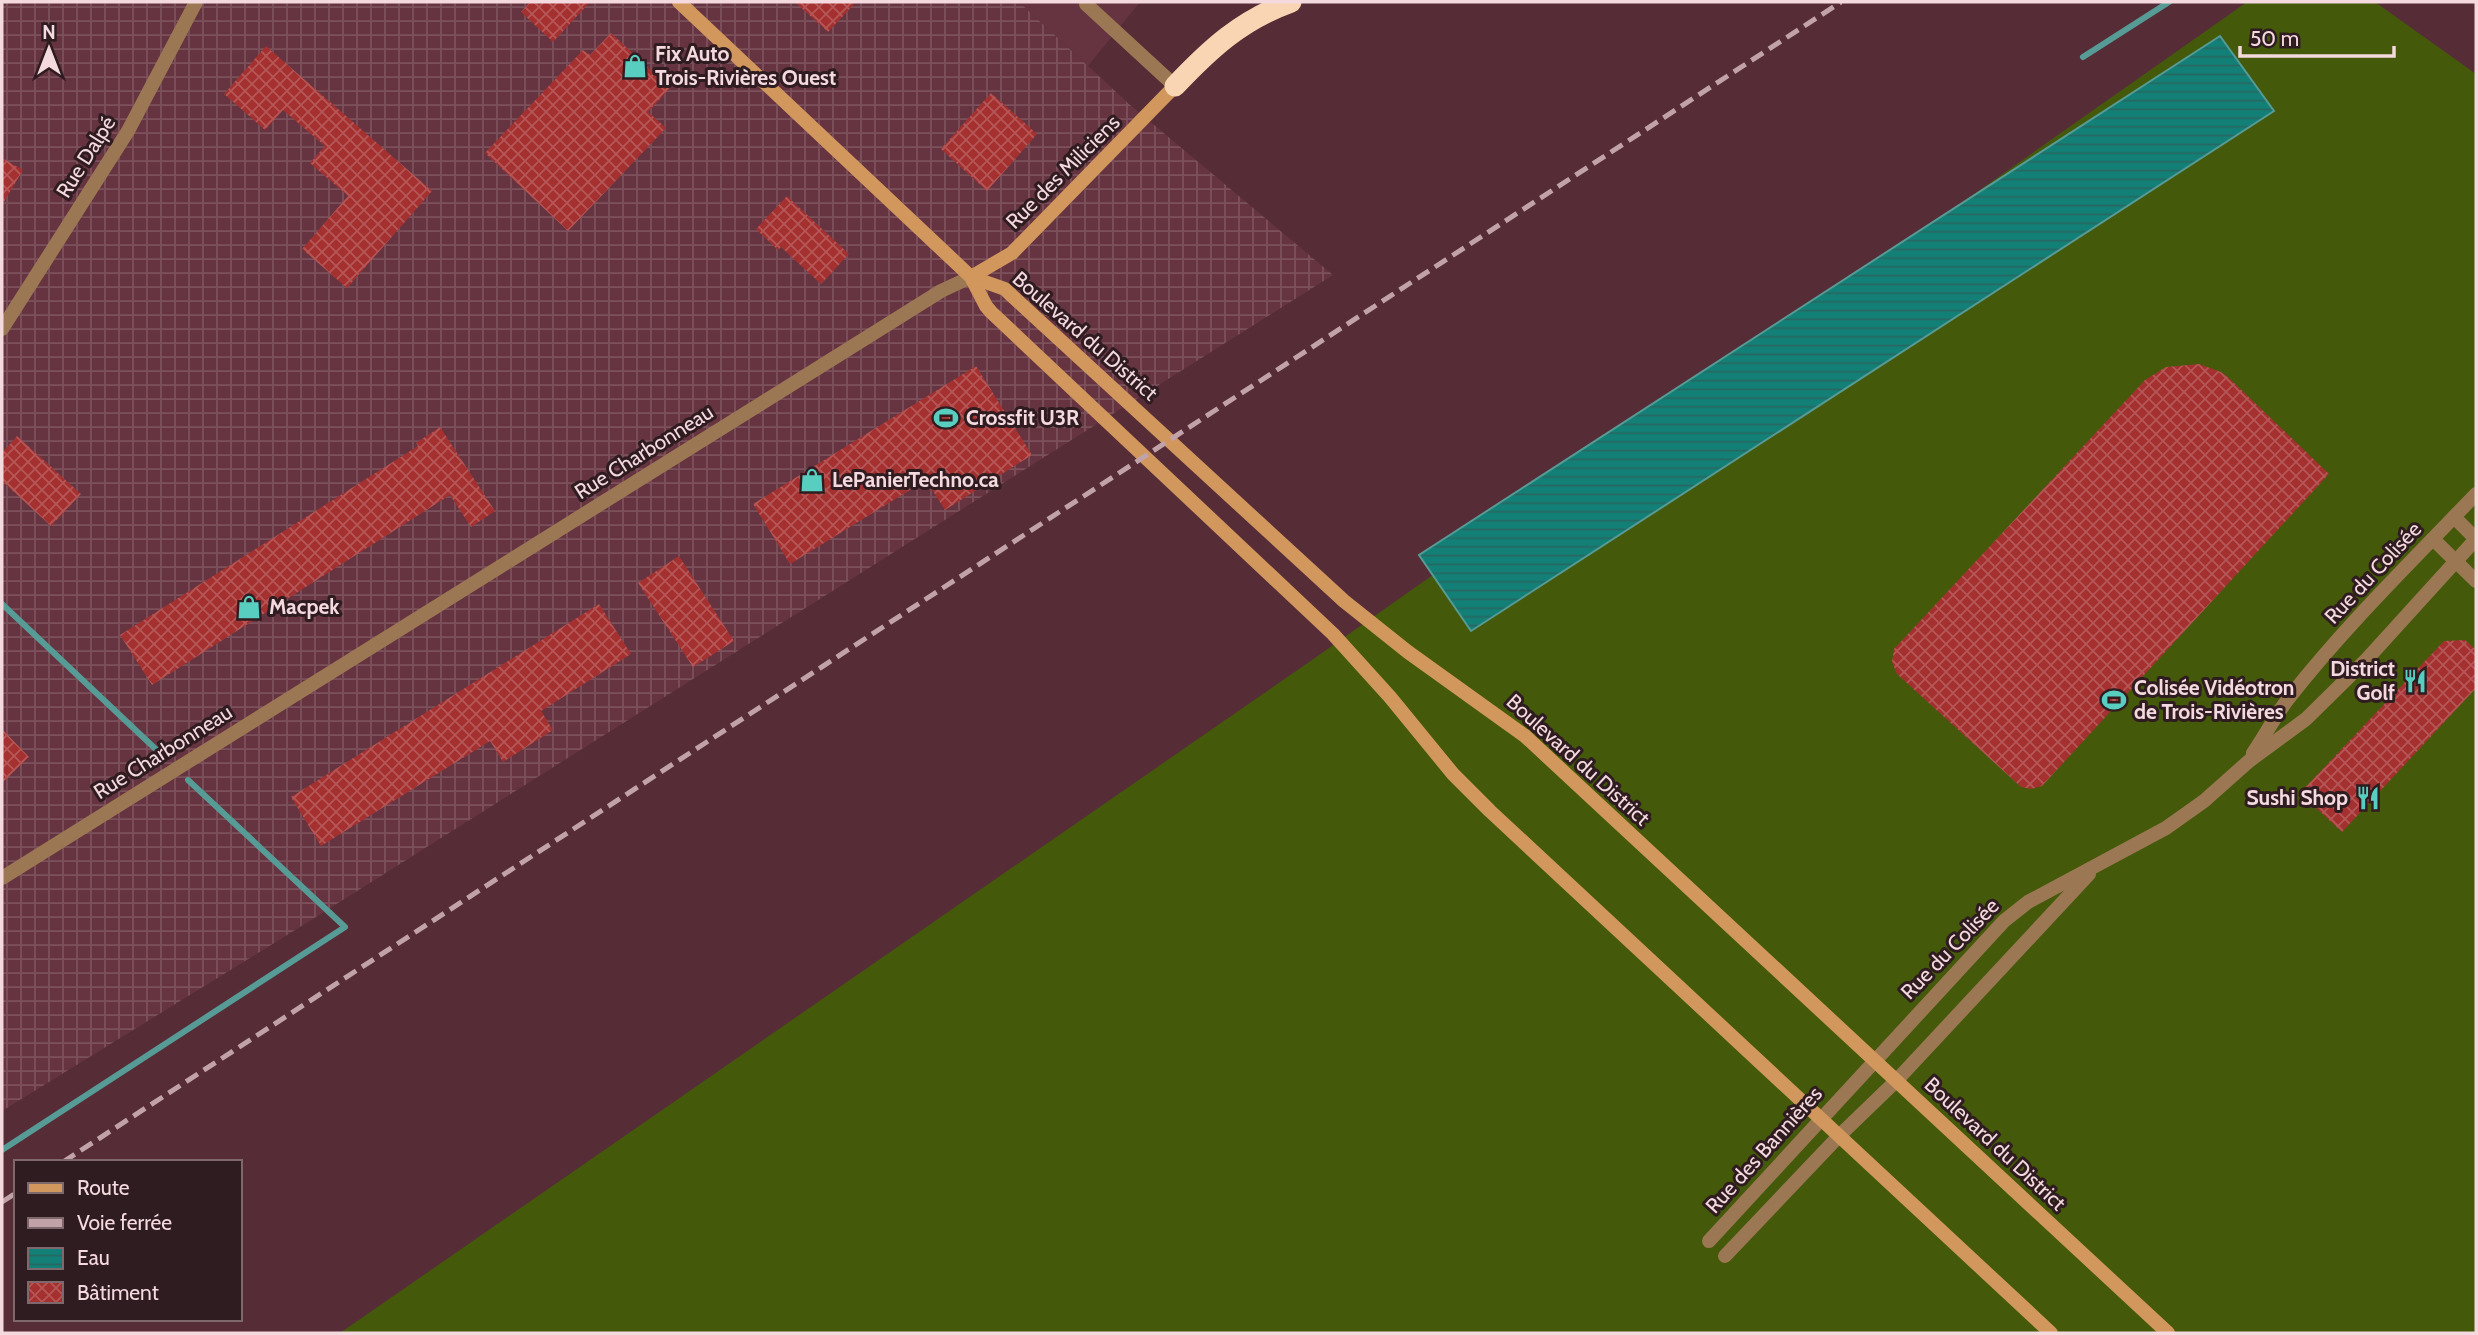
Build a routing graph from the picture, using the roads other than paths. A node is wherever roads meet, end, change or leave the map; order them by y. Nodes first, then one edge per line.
1 (196, 2) edge
2 (679, 2) edge
3 (1291, 2) edge
4 (1086, 4) dead end
5 (1175, 86) junction
6 (971, 276) junction
7 (2, 329) edge
8 (2476, 494) edge
9 (2454, 517) junction
10 (2433, 539) junction
11 (2476, 539) edge
12 (2456, 562) junction
13 (2476, 581) edge
14 (2249, 761) junction
15 (2100, 862) junction
16 (2, 878) edge
17 (1874, 1060) junction
18 (1896, 1081) junction
19 (1849, 1087) joint
20 (1867, 1109) joint
21 (1821, 1120) junction
22 (1839, 1136) junction
23 (1709, 1241) dead end
24 (1726, 1256) dead end
25 (2051, 1333) edge
26 (2168, 1333) edge

1 - 7 street, Rue Dalpé
2 - 6 street
3 - 5 highway
4 - 5 street
5 - 6 street, Rue des Miliciens
6 - 16 street, Rue Charbonneau
6 - 17 street, Boulevard du District
6 - 21 street, Boulevard du District
8 - 9 street
9 - 10 street, Rue du Colisée
9 - 11 street
10 - 12 street
10 - 14 street, Rue du Colisée
11 - 12 street, Rue du Colisée
12 - 13 street
12 - 14 street, Rue du Colisée
14 - 15 street, Rue du Colisée
15 - 17 street, Rue du Colisée
15 - 18 street, Rue du Colisée
17 - 18 street, Boulevard du District
17 - 19 street, Rue du Colisée
18 - 20 street, Rue du Colisée
18 - 26 street, Boulevard du District
19 - 21 street, Rue des Bannières
20 - 22 street, Rue des Bannières
21 - 22 street, Boulevard du District
21 - 23 street, Rue des Bannières
22 - 24 street, Rue des Bannières
22 - 25 street, Boulevard du District

